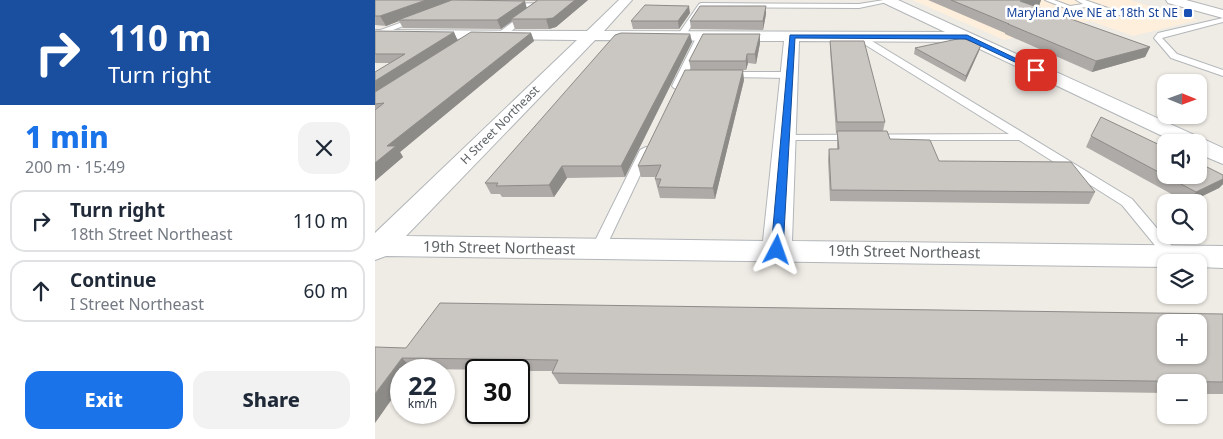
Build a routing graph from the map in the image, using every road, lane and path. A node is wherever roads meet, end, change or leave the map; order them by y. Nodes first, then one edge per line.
1 (511, 0) edge
2 (626, 0) edge
3 (888, 0) edge
4 (1048, 0) edge
5 (1079, 0) edge
6 (1172, 0) edge
7 (1214, 0) edge
8 (1091, 4) junction
9 (1223, 4) edge
10 (496, 5) edge
11 (504, 5) junction
12 (428, 14) edge
13 (1122, 14) dead end
14 (1223, 14) edge
15 (1223, 20) edge
16 (376, 34) edge
17 (476, 34) junction
18 (501, 35) junction
19 (591, 35) junction
20 (681, 36) junction
21 (701, 36) junction
22 (792, 36) junction
23 (859, 36) junction
24 (967, 37) junction
25 (460, 46) edge
26 (1223, 73) edge
27 (713, 75) edge
28 (789, 75) junction
29 (670, 101) edge
30 (1175, 134) edge
31 (1022, 137) junction
32 (784, 138) junction
33 (649, 144) edge
34 (1207, 150) edge
35 (1223, 157) edge
36 (376, 248) edge
37 (599, 249) junction
38 (777, 250) junction
39 (1170, 254) edge
40 (1157, 256) edge
41 (1207, 257) edge
42 (1223, 257) edge

1 - 11 lane
2 - 19 street, H Street Northeast
3 - 20 lane
3 - 24 street
4 - 8 lane
5 - 8 lane
6 - 14 street
7 - 9 street
8 - 13 lane
10 - 11 lane
11 - 18 lane
12 - 16 lane
15 - 26 lane
16 - 17 street
17 - 18 street
17 - 25 lane
18 - 19 street
19 - 20 street
19 - 36 street, H Street Northeast
20 - 21 street
21 - 22 street
21 - 29 lane
22 - 23 street
22 - 28 street
23 - 24 street
23 - 31 lane
24 - 30 street
27 - 28 lane
28 - 32 street
31 - 32 lane
31 - 39 lane
32 - 38 street
33 - 37 lane
34 - 35 street
36 - 37 street, 19th Street Northeast
37 - 38 street, 19th Street Northeast
38 - 40 street, 19th Street Northeast
41 - 42 street, 19th Street Northeast

